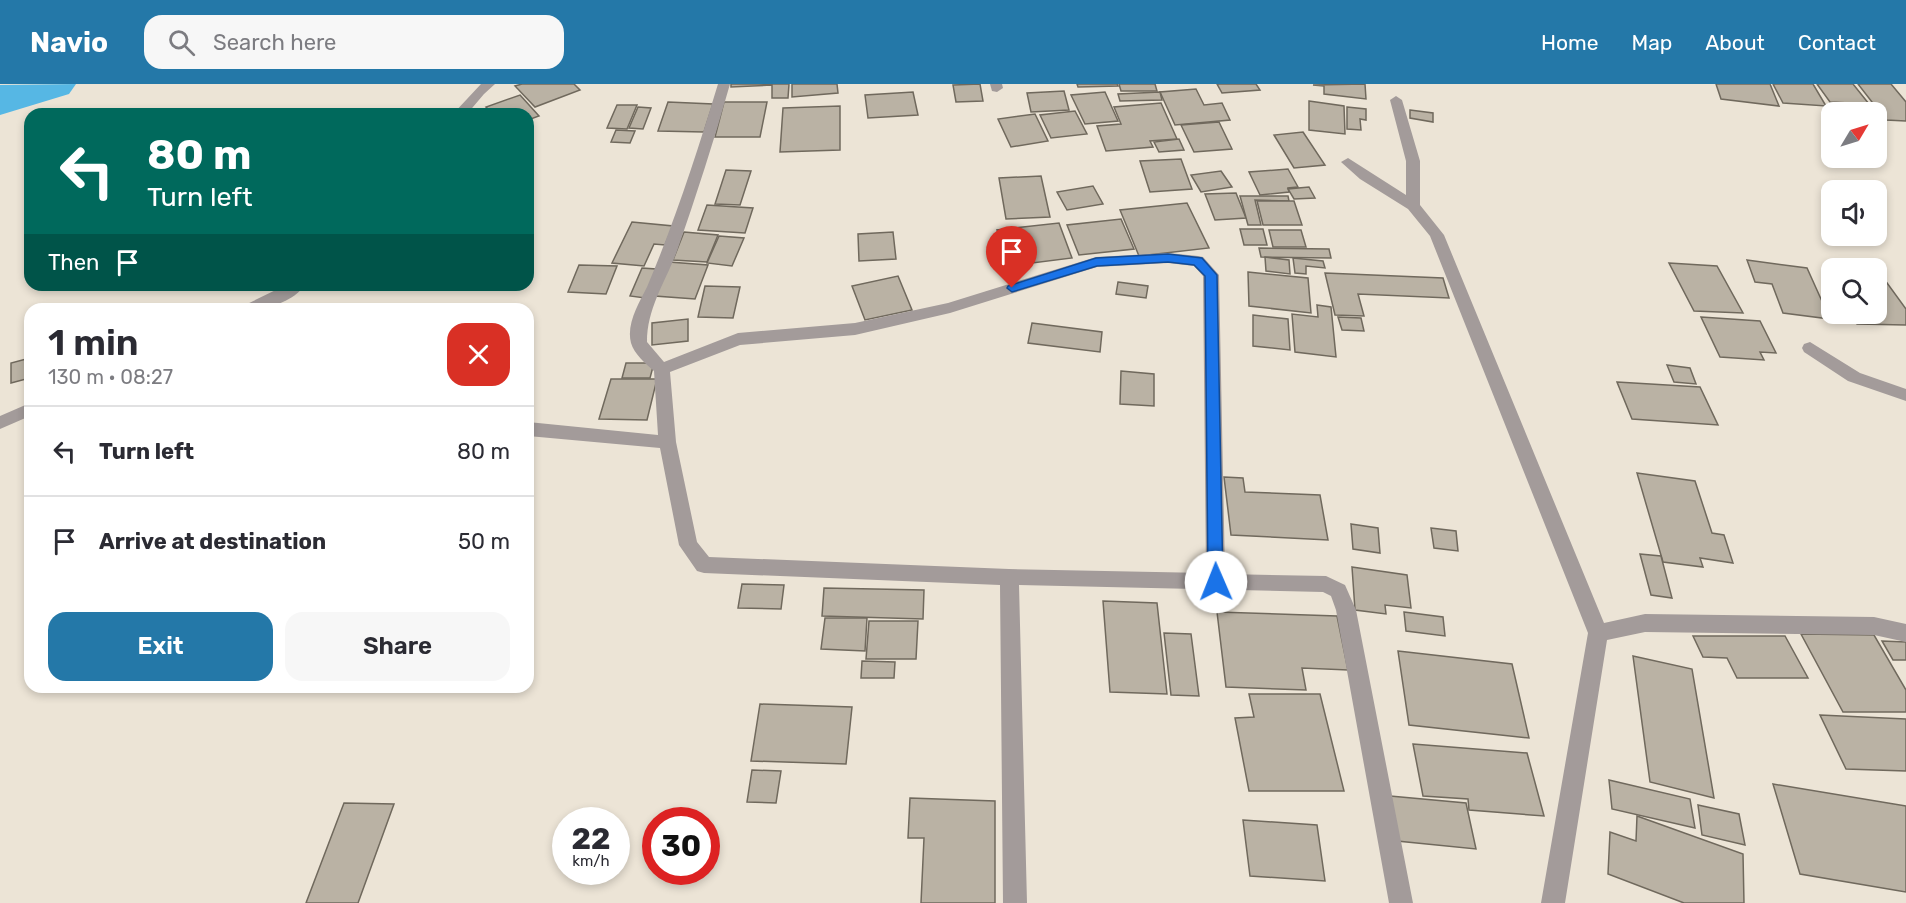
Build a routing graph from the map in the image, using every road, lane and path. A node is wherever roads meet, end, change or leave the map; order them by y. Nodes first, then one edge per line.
1 (489, 84) edge
2 (724, 84) edge
3 (1396, 100) dead end
4 (465, 108) edge
5 (1348, 162) dead end
6 (1413, 206) junction
7 (288, 291) edge
8 (264, 303) edge
9 (1810, 348) dead end
10 (662, 369) junction
11 (1906, 395) edge
12 (24, 412) edge
13 (0, 423) edge
14 (534, 430) edge
15 (667, 442) junction
16 (1009, 577) junction
17 (1216, 582) junction
18 (1598, 633) junction
19 (1906, 633) edge
20 (1015, 903) edge
21 (1401, 903) edge
22 (1553, 903) edge

1 - 4 street
2 - 10 street
3 - 6 street
5 - 6 street
6 - 18 street
7 - 8 street
9 - 11 street
10 - 15 street
10 - 17 street
12 - 13 street
14 - 15 street
15 - 16 street
16 - 17 street
16 - 20 street
17 - 21 street
18 - 19 street
18 - 22 street

